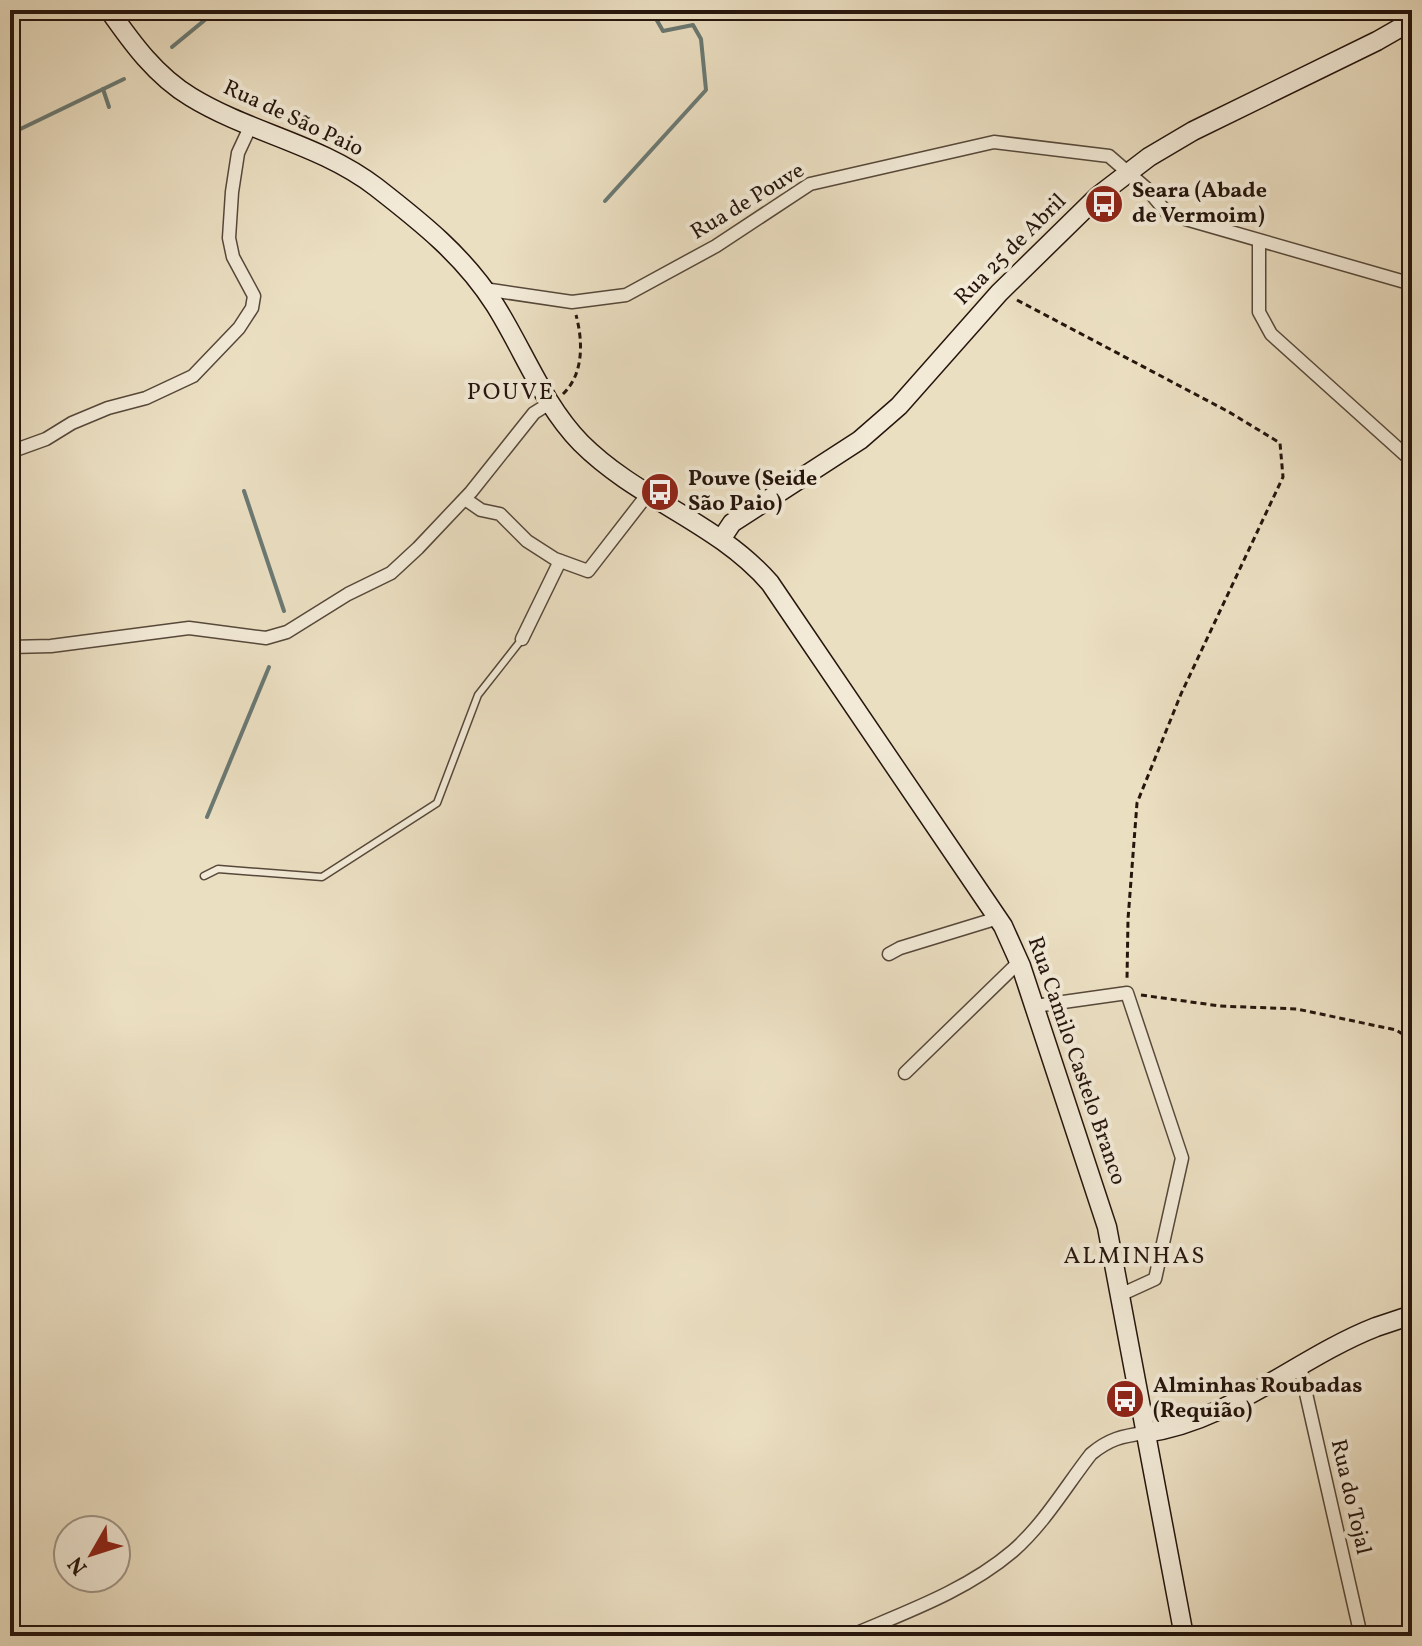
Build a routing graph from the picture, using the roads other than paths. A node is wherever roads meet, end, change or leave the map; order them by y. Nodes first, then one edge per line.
1 (109, 10) edge
2 (1412, 21) edge
3 (251, 125) junction
4 (1129, 172) junction
5 (1259, 241) junction
6 (1412, 284) edge
7 (484, 289) junction
8 (550, 403) junction
9 (10, 452) edge
10 (1412, 461) edge
11 (647, 495) junction
12 (465, 499) junction
13 (722, 538) junction
14 (560, 561) junction
15 (522, 639) joint
16 (10, 647) edge
17 (204, 876) dead end
18 (998, 918) junction
19 (889, 954) dead end
20 (1020, 961) junction
21 (1035, 1006) junction
22 (905, 1073) dead end
23 (1120, 1295) junction
24 (1412, 1315) edge
25 (1300, 1367) junction
26 (1145, 1433) junction
27 (480, 1636) edge
28 (521, 1636) edge
29 (850, 1636) edge
30 (1184, 1636) edge
31 (1361, 1636) edge

1 - 3 main road, Rua de São Paio
2 - 4 main road, Rua 25 de Abril
3 - 7 main road, Rua de São Paio
3 - 9 street
4 - 5 street, Rua de Pouve
4 - 7 street, Rua de Pouve
4 - 13 main road, Rua 25 de Abril
5 - 6 street, Rua de Pouve
5 - 10 street
7 - 8 main road, Rua de São Paio
8 - 11 main road, Rua de São Paio
8 - 12 street
11 - 13 main road, Rua de São Paio
11 - 14 street
12 - 14 street
12 - 16 street
13 - 18 main road, Rua Camilo Castelo Branco
14 - 15 street
15 - 17 lane
18 - 19 street
18 - 20 main road, Rua Camilo Castelo Branco
20 - 21 main road, Rua Camilo Castelo Branco
20 - 22 street
21 - 23 main road, Rua Camilo Castelo Branco
21 - 23 street
23 - 26 main road, Rua Camilo Castelo Branco
24 - 25 main road
25 - 26 main road
25 - 31 street, Rua do Tojal
26 - 29 street
26 - 30 main road, Rua Camilo Castelo Branco
27 - 28 street

